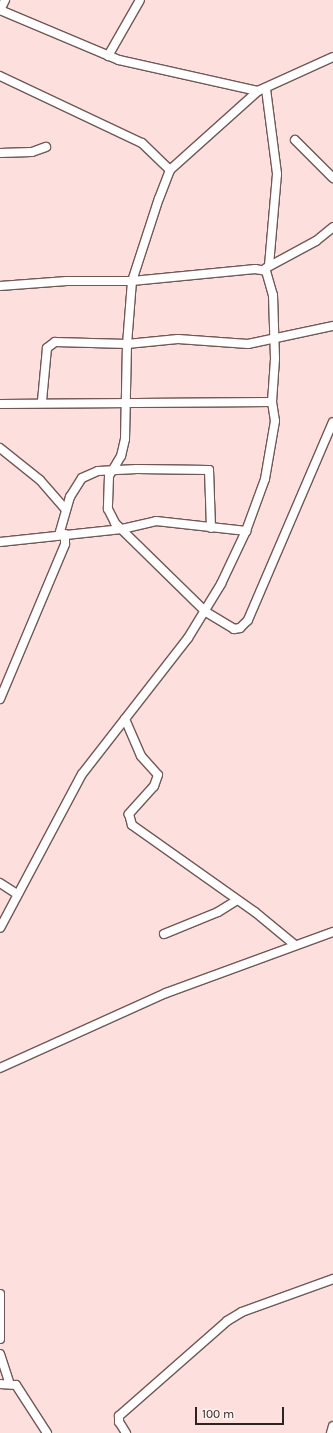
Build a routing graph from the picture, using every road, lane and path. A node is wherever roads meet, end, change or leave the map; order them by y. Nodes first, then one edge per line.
1 (5, 0) edge
2 (140, 0) edge
3 (0, 10) edge
4 (108, 56) junction
5 (333, 57) edge
6 (0, 76) edge
7 (262, 90) junction
8 (295, 140) dead end
9 (46, 147) dead end
10 (0, 153) edge
11 (170, 170) junction
12 (333, 178) edge
13 (333, 227) edge
14 (266, 268) junction
15 (132, 281) junction
16 (0, 286) edge
17 (333, 326) edge
18 (275, 338) junction
19 (126, 344) junction
20 (42, 401) junction
21 (126, 402) junction
22 (272, 402) junction
23 (0, 404) edge
24 (333, 422) edge
25 (0, 448) edge
26 (110, 470) junction
27 (65, 509) junction
28 (211, 528) junction
29 (122, 529) junction
30 (246, 532) junction
31 (62, 535) junction
32 (0, 542) edge
33 (206, 612) junction
34 (0, 699) edge
35 (125, 719) junction
36 (0, 883) edge
37 (17, 894) junction
38 (237, 900) junction
39 (0, 928) edge
40 (333, 932) edge
41 (164, 934) dead end
42 (295, 945) junction
43 (0, 1068) edge
44 (333, 1279) edge
45 (0, 1294) edge
46 (0, 1339) edge
47 (0, 1354) edge
48 (9, 1382) junction
49 (0, 1384) edge
50 (333, 1426) edge
51 (47, 1433) edge
52 (126, 1433) edge
53 (331, 1433) edge

1 - 3 street
2 - 4 street
3 - 4 street
4 - 7 street
5 - 7 street
6 - 11 street
7 - 11 street
7 - 14 street
8 - 12 street
9 - 10 street
11 - 15 street
13 - 14 street
14 - 15 street
14 - 18 street
15 - 16 street
15 - 19 street
17 - 18 street
18 - 19 street
18 - 22 street
19 - 20 street
19 - 21 street
20 - 21 street
20 - 23 street
21 - 22 street
21 - 26 street
22 - 30 street
24 - 33 street
25 - 27 street
26 - 27 street
26 - 28 street
26 - 29 street
27 - 31 street
28 - 29 street
28 - 30 street
29 - 31 street
29 - 33 street
30 - 33 street
31 - 32 street
31 - 34 street
33 - 35 street
35 - 37 street
35 - 38 street
36 - 37 street
37 - 39 street
38 - 41 street
38 - 42 street
40 - 42 street
42 - 43 street
44 - 52 street
45 - 46 street
47 - 48 street
48 - 49 street
48 - 51 street
50 - 53 street

